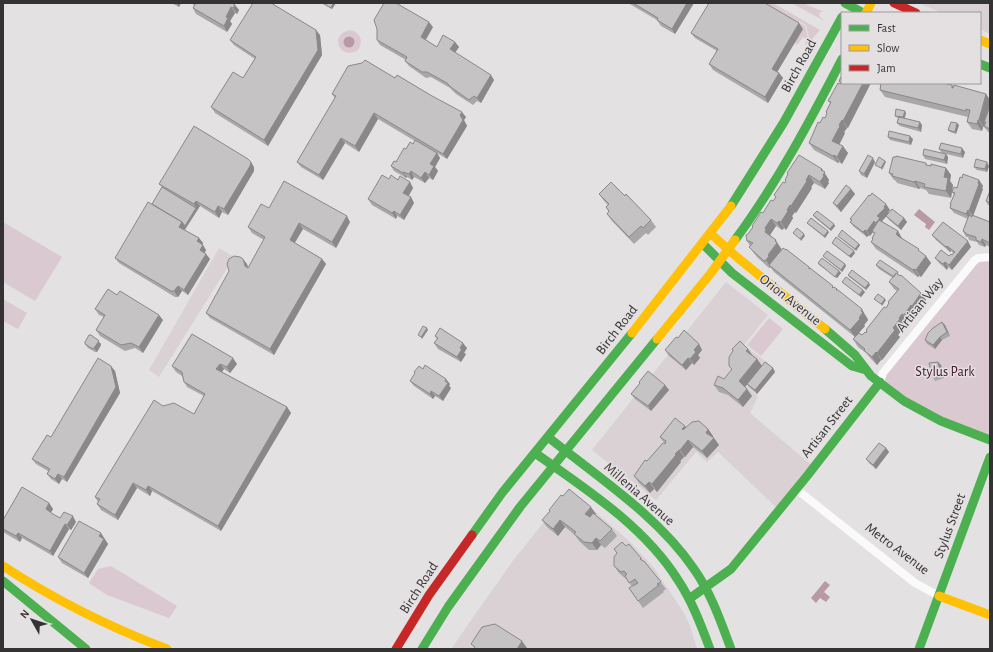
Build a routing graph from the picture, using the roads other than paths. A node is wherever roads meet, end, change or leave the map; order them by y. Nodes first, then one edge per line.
1 (871, 3) edge
2 (894, 3) edge
3 (847, 6) edge
4 (861, 12) edge
5 (866, 12) edge
6 (914, 12) edge
7 (841, 19) edge
8 (841, 61) edge
9 (711, 234) junction
10 (703, 244) junction
11 (728, 249) junction
12 (990, 257) edge
13 (720, 261) junction
14 (866, 370) junction
15 (880, 382) junction
16 (548, 437) junction
17 (990, 440) edge
18 (566, 451) junction
19 (535, 453) junction
20 (990, 457) edge
21 (553, 466) junction
22 (796, 489) junction
23 (3, 566) edge
24 (3, 581) edge
25 (705, 588) junction
26 (939, 596) junction
27 (689, 599) junction
28 (990, 615) edge
29 (86, 649) edge
30 (167, 649) edge
31 (396, 649) edge
32 (422, 649) edge
33 (710, 649) edge
34 (730, 649) edge
35 (920, 649) edge

1 - 5 main road
2 - 6 main road
3 - 4 main road
7 - 9 main road, Birch Road
8 - 11 main road
9 - 10 main road, Birch Road
9 - 11 main road, Orion Avenue
10 - 13 main road, Orion Avenue
10 - 16 main road, Birch Road
11 - 13 main road
11 - 14 main road, Orion Avenue
12 - 15 street, Artisan Way
13 - 14 main road, Orion Avenue
13 - 18 main road
14 - 15 main road, Orion Avenue
15 - 17 main road, Orion Avenue
15 - 22 main road, Artisan Street
16 - 18 main road, Millenia Avenue
16 - 19 main road, Birch Road
18 - 21 main road
18 - 25 main road, Millenia Avenue
19 - 21 main road
19 - 31 main road, Birch Road
20 - 26 main road, Stylus Street
21 - 27 main road
21 - 32 main road
22 - 25 main road
22 - 26 street, Metro Avenue
23 - 30 main road
24 - 29 main road
25 - 27 main road
25 - 34 main road, Millenia Avenue
26 - 28 main road, Metro Avenue
26 - 35 main road, Stylus Street
27 - 33 main road

